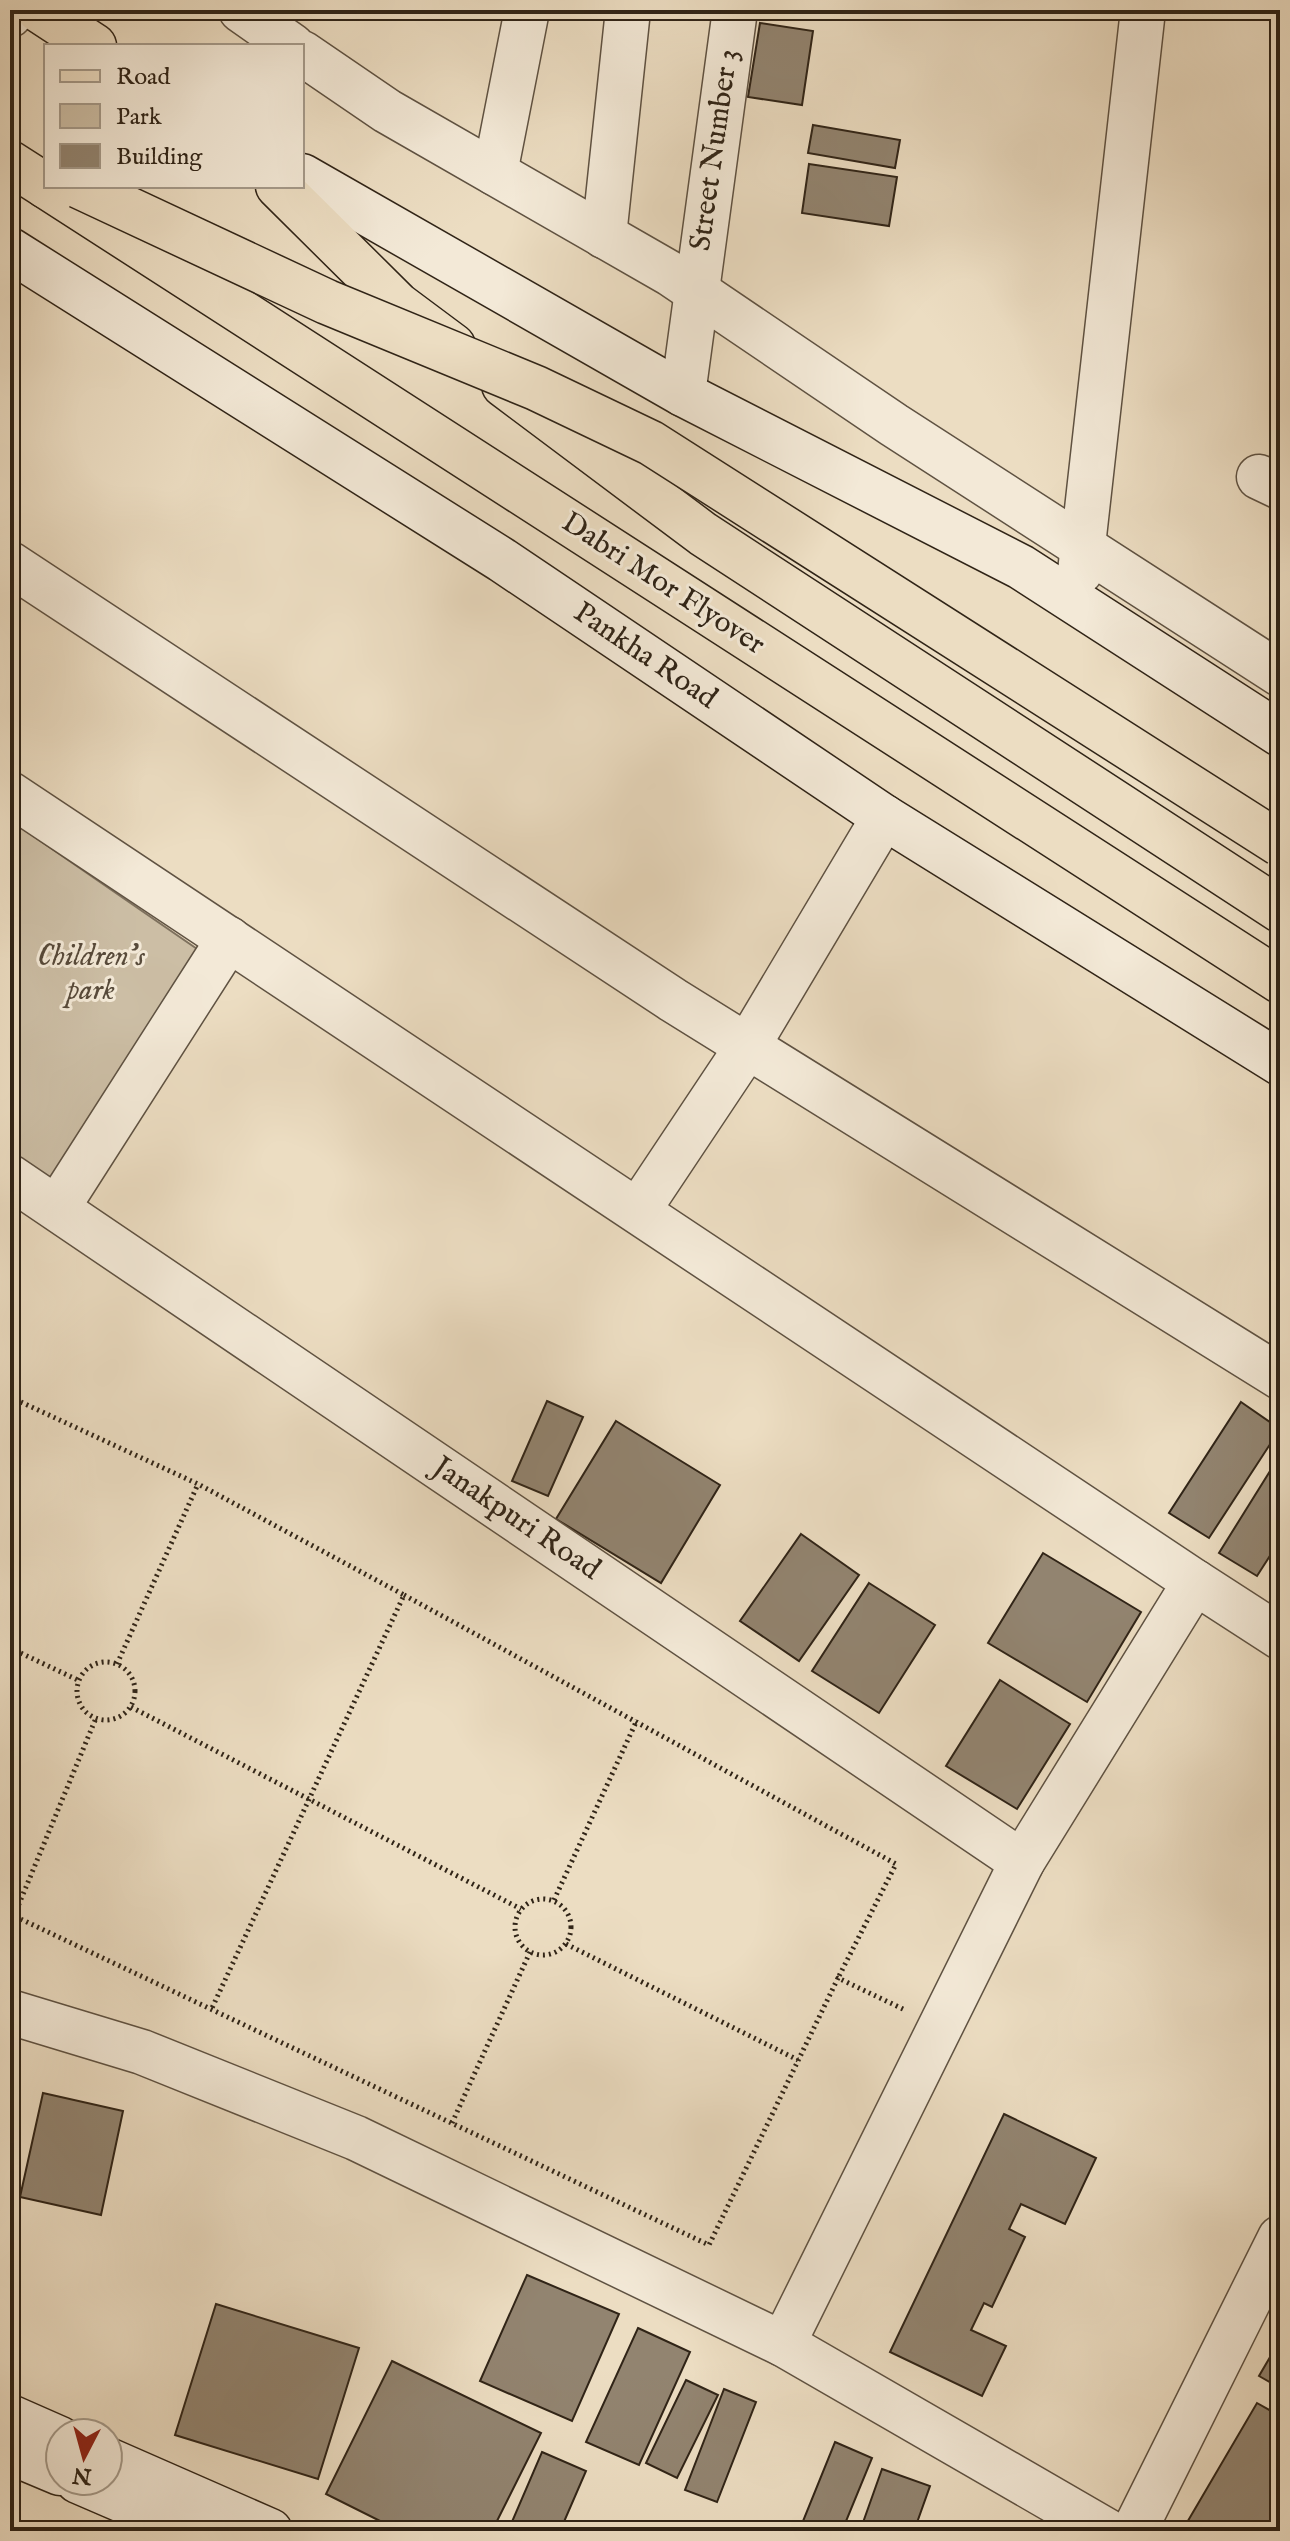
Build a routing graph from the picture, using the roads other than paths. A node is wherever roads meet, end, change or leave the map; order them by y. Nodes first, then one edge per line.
1 (39, 10) edge
2 (241, 10) edge
3 (527, 10) edge
4 (628, 10) edge
5 (735, 10) edge
6 (1143, 10) edge
7 (91, 44) edge
8 (289, 44) edge
9 (304, 54) edge
10 (10, 152) edge
11 (10, 163) edge
12 (44, 169) edge
13 (495, 173) junction
14 (304, 177) edge
15 (44, 185) edge
16 (49, 188) edge
17 (83, 188) edge
18 (280, 188) edge
19 (604, 236) junction
20 (10, 250) edge
21 (695, 290) junction
22 (683, 394) junction
23 (1083, 548) junction
24 (10, 564) edge
25 (1077, 604) junction
26 (1280, 674) edge
27 (1280, 734) edge
28 (10, 794) edge
29 (884, 817) junction
30 (1280, 844) edge
31 (1280, 910) edge
32 (229, 939) junction
33 (1280, 981) edge
34 (747, 1047) junction
35 (1280, 1063) edge
36 (10, 1177) edge
37 (57, 1208) junction
38 (639, 1209) junction
39 (1280, 1377) edge
40 (1195, 1582) junction
41 (1280, 1637) edge
42 (1022, 1862) junction
43 (10, 2012) edge
44 (1280, 2238) edge
45 (783, 2344) junction
46 (10, 2417) edge
47 (44, 2432) edge
48 (10, 2452) edge
49 (44, 2466) edge
50 (124, 2467) edge
51 (115, 2497) edge
52 (253, 2527) edge
53 (194, 2531) edge
54 (1107, 2531) edge
55 (1134, 2531) edge

1 - 7 main road
2 - 8 street
3 - 13 street
4 - 19 street
5 - 21 street, Street Number 3
6 - 23 street
9 - 13 street
10 - 12 main road
11 - 15 main road, Dabri Mor Flyover
13 - 19 street
14 - 22 street
16 - 33 main road, Dabri Mor Flyover
17 - 30 main road, bridge
18 - 31 main road
19 - 21 street
20 - 29 street, Pankha Road
21 - 22 street, Street Number 3
21 - 23 street
22 - 25 street
23 - 25 street
23 - 26 street
24 - 34 street
25 - 27 street
28 - 32 street
29 - 34 street
29 - 35 street, Pankha Road
32 - 37 street
32 - 38 street
34 - 38 street
34 - 39 street
36 - 37 street, Janakpuri Road
37 - 42 street, Janakpuri Road
38 - 40 street
40 - 41 street
40 - 42 street
42 - 45 street
43 - 45 street
44 - 55 street
45 - 54 street
46 - 47 street
48 - 49 street
50 - 52 street
51 - 53 street

